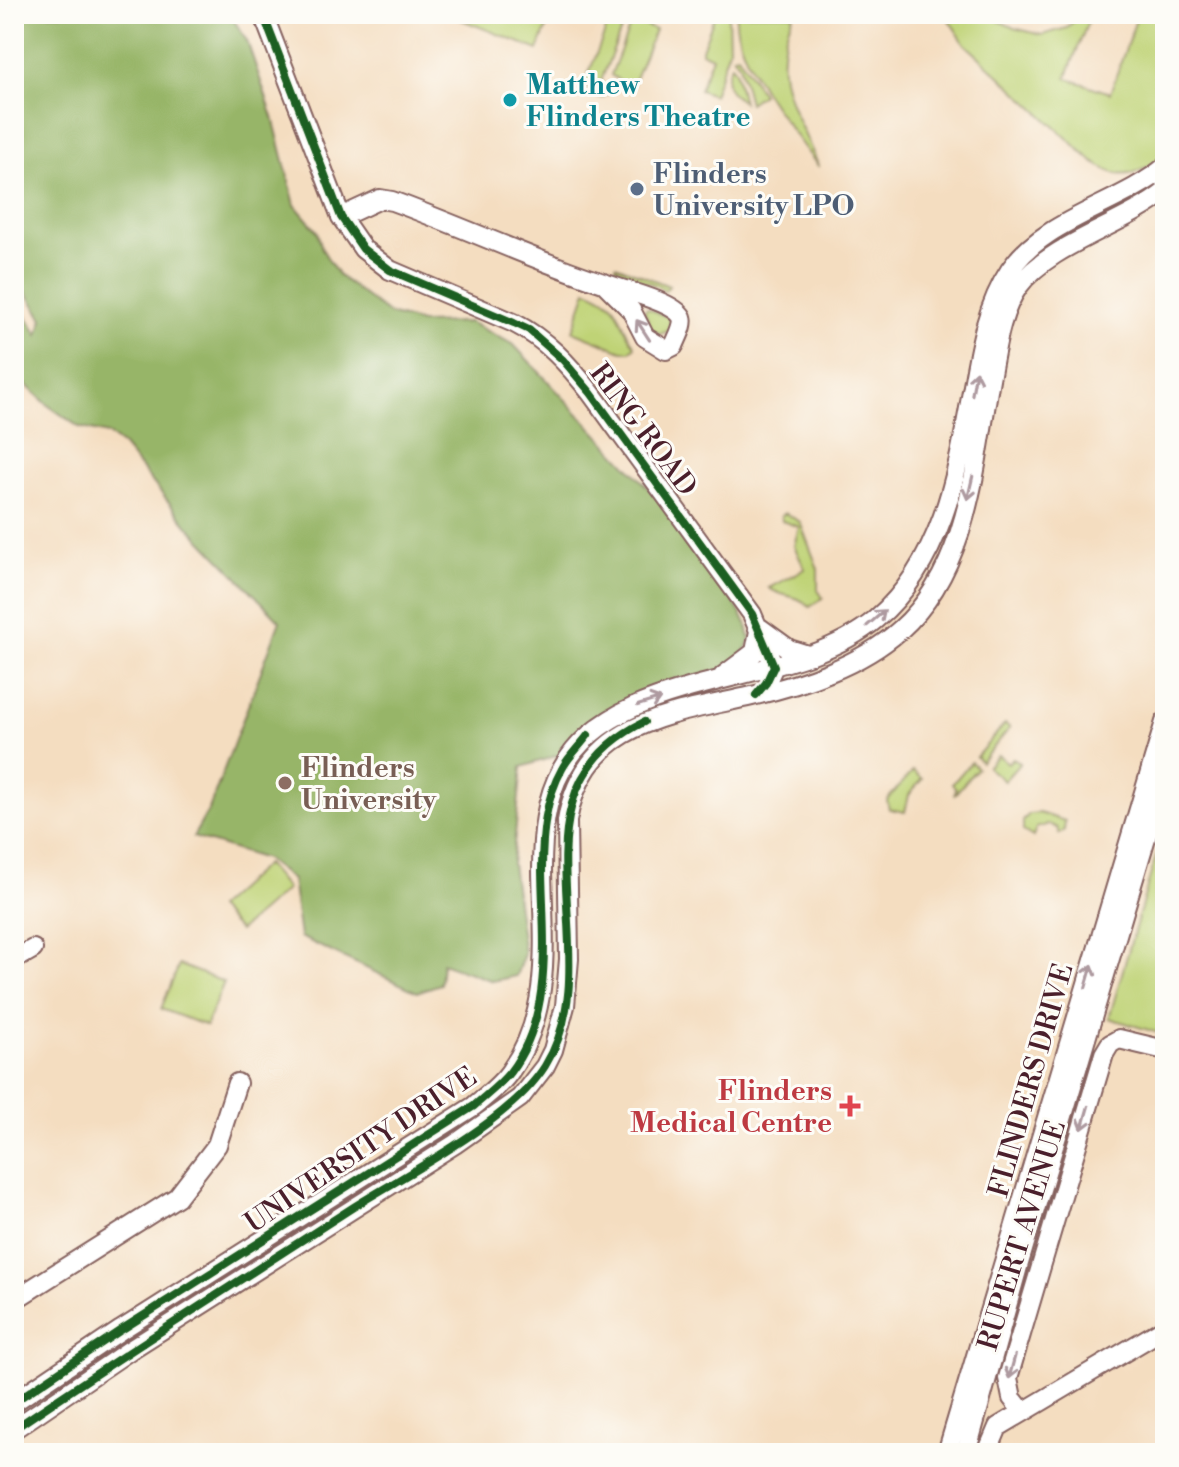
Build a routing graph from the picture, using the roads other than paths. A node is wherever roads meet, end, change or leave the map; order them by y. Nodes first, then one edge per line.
1 (263, 14) edge
2 (1165, 167) edge
3 (1165, 192) edge
4 (1121, 194) junction
5 (341, 217) junction
6 (1117, 223) junction
7 (604, 283) dead end
8 (760, 628) junction
9 (872, 650) junction
10 (808, 655) junction
11 (774, 666) junction
12 (716, 682) junction
13 (756, 695) junction
14 (1165, 722) edge
15 (1165, 774) edge
16 (33, 949) dead end
17 (14, 960) edge
18 (1165, 1050) edge
19 (1067, 1079) junction
20 (237, 1083) dead end
21 (1007, 1259) junction
22 (14, 1300) edge
23 (1003, 1321) junction
24 (1025, 1322) junction
25 (1165, 1328) edge
26 (14, 1402) edge
27 (1023, 1412) junction
28 (998, 1427) junction
29 (14, 1429) edge
30 (973, 1431) junction
31 (947, 1453) edge
32 (966, 1453) edge
33 (987, 1453) edge

1 - 5 street, RING ROAD
2 - 4 street, UNIVERSITY DRIVE
3 - 6 street, UNIVERSITY DRIVE
4 - 6 street
10 -> 4 street, UNIVERSITY DRIVE
5 - 7 street
5 - 8 street, RING ROAD
6 -> 9 street, UNIVERSITY DRIVE
8 - 10 street
8 - 11 street, RING ROAD
8 - 12 street
9 - 11 street
9 - 13 street, UNIVERSITY DRIVE
10 - 11 street, UNIVERSITY DRIVE
11 - 12 street, UNIVERSITY DRIVE
11 - 13 street
26 -> 12 street, UNIVERSITY DRIVE
13 - 29 street, UNIVERSITY DRIVE
19 -> 14 street, FLINDERS DRIVE
15 - 19 street, FLINDERS DRIVE
16 - 17 street
18 -> 24 street, RUPERT AVENUE
19 - 21 street, FLINDERS DRIVE
20 - 22 street
21 - 23 street, FLINDERS DRIVE
21 - 31 street, FLINDERS DRIVE
23 - 24 street
23 - 30 street, FLINDERS DRIVE
24 -> 27 street, RUPERT AVENUE
25 - 27 street
27 - 28 street
28 - 30 street
28 - 33 street
30 - 32 street, FLINDERS DRIVE

